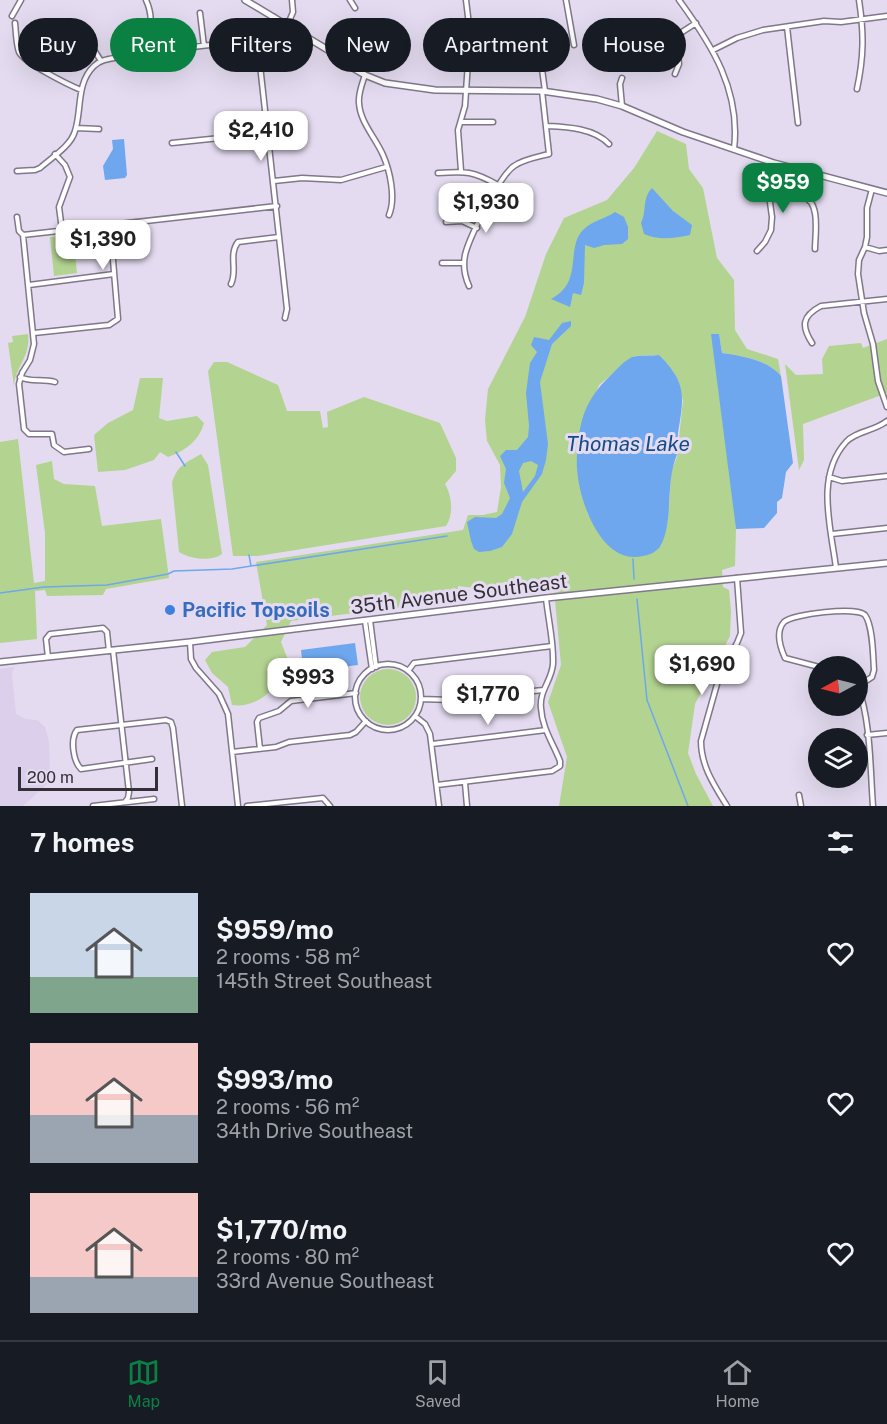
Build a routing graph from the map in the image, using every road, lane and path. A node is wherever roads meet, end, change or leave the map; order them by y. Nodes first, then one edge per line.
1 (21, 0) edge
2 (146, 0) edge
3 (245, 0) edge
4 (291, 0) edge
5 (350, 0) edge
6 (466, 0) edge
7 (566, 0) edge
8 (679, 0) edge
9 (860, 0) edge
10 (355, 8) dead end
11 (200, 12) dead end
12 (12, 16) dead end
13 (887, 16) edge
14 (274, 17) edge
15 (152, 18) edge
16 (290, 18) edge
17 (862, 20) junction
18 (15, 23) dead end
19 (696, 23) junction
20 (787, 27) junction
21 (313, 41) edge
22 (17, 42) joint
23 (209, 45) edge
24 (574, 45) dead end
25 (204, 46) junction
26 (197, 47) edge
27 (713, 50) junction
28 (98, 58) edge
29 (110, 58) edge
30 (100, 61) junction
31 (261, 72) edge
32 (542, 72) edge
33 (675, 74) dead end
34 (365, 75) junction
35 (622, 78) dead end
36 (466, 89) junction
37 (857, 89) dead end
38 (81, 90) junction
39 (543, 91) junction
40 (622, 106) junction
41 (461, 122) junction
42 (493, 122) dead end
43 (798, 123) dead end
44 (546, 126) junction
45 (76, 128) junction
46 (99, 129) dead end
47 (269, 133) junction
48 (172, 143) dead end
49 (609, 144) dead end
50 (734, 149) junction
51 (56, 154) junction
52 (774, 163) junction
53 (387, 167) junction
54 (17, 171) dead end
55 (461, 171) junction
56 (438, 173) dead end
57 (274, 181) junction
58 (498, 185) junction
59 (872, 189) junction
60 (887, 193) edge
61 (770, 199) junction
62 (277, 206) junction
63 (389, 215) dead end
64 (16, 217) dead end
65 (446, 222) dead end
66 (110, 225) junction
67 (477, 228) junction
68 (62, 230) junction
69 (23, 235) junction
70 (279, 237) junction
71 (865, 247) junction
72 (814, 249) dead end
73 (887, 250) edge
74 (757, 251) dead end
75 (442, 263) dead end
76 (464, 263) junction
77 (114, 274) junction
78 (231, 284) dead end
79 (29, 285) junction
80 (469, 286) dead end
81 (887, 298) edge
82 (862, 302) junction
83 (285, 318) dead end
84 (34, 333) junction
85 (812, 343) dead end
86 (21, 377) junction
87 (55, 382) dead end
88 (887, 407) edge
89 (887, 421) edge
90 (89, 449) dead end
91 (887, 476) edge
92 (829, 477) junction
93 (887, 528) edge
94 (832, 534) junction
95 (887, 563) edge
96 (836, 568) junction
97 (737, 578) junction
98 (546, 598) junction
99 (368, 621) junction
100 (190, 642) junction
101 (552, 646) junction
102 (111, 651) junction
103 (48, 657) junction
104 (0, 662) edge
105 (808, 665) edge
106 (374, 668) junction
107 (408, 671) junction
108 (868, 680) edge
109 (543, 690) junction
110 (356, 693) junction
111 (421, 699) junction
112 (415, 716) junction
113 (366, 721) junction
114 (122, 724) junction
115 (546, 730) junction
116 (887, 733) edge
117 (868, 735) edge
118 (432, 744) junction
119 (868, 747) edge
120 (260, 749) junction
121 (232, 752) junction
122 (152, 759) dead end
123 (125, 763) junction
124 (465, 783) junction
125 (437, 785) junction
126 (799, 795) dead end
127 (154, 799) dead end
128 (125, 802) junction
129 (93, 806) edge
130 (182, 806) edge
131 (238, 806) edge
132 (247, 806) edge
133 (330, 806) edge
134 (440, 806) edge
135 (467, 806) edge
136 (727, 806) edge
137 (801, 806) edge
138 (873, 806) edge

1 - 12 street
2 - 15 street
3 - 14 street
4 - 16 street
5 - 10 street
6 - 36 street
7 - 24 street
8 - 19 street
9 - 17 street
11 - 25 street
13 - 17 street
17 - 20 street
17 - 37 street
18 - 22 street
19 - 27 street
19 - 33 street
20 - 27 street
20 - 43 street
21 - 34 street
22 - 38 street
23 - 25 street
25 - 26 street
27 - 50 street
28 - 30 street
29 - 30 street
30 - 38 street
31 - 47 street
32 - 39 street
34 - 36 street
34 - 53 street
35 - 40 street
36 - 39 street
36 - 41 street
38 - 45 street
39 - 40 street
39 - 44 street
40 - 50 street
41 - 42 street
41 - 55 street
44 - 49 street
44 - 58 street
45 - 46 street
45 - 51 street
47 - 48 street
47 - 57 street
50 - 52 street
51 - 54 street
51 - 68 street
52 - 59 street
52 - 61 street
53 - 57 street
53 - 63 street
55 - 56 street
55 - 58 street
57 - 62 street
58 - 67 street
59 - 60 street
59 - 71 street
61 - 72 street
61 - 74 street
62 - 66 street
62 - 70 street
64 - 69 street
65 - 67 street
66 - 68 street
66 - 77 street
67 - 76 street
68 - 69 street
69 - 79 street
70 - 78 street
70 - 83 street
71 - 73 street
71 - 82 street
75 - 76 street
76 - 80 street
77 - 79 street
77 - 84 street
79 - 84 street
81 - 82 street
82 - 85 street
82 - 88 street
84 - 86 street
86 - 87 street
86 - 90 street
89 - 92 street
91 - 92 street
92 - 94 street
93 - 94 street
94 - 96 street
95 - 96 street, 35th Avenue Southeast
96 - 97 street, 35th Avenue Southeast
97 - 98 street, 35th Avenue Southeast
97 - 136 street
98 - 99 street, 35th Avenue Southeast
98 - 101 street
99 - 100 street, 35th Avenue Southeast
99 - 106 street
100 - 102 street, 35th Avenue Southeast
100 - 121 street
101 - 107 street
101 - 109 street
102 - 103 street, 35th Avenue Southeast
102 - 103 street
102 - 114 street
103 - 104 street, 35th Avenue Southeast
105 - 108 street
106 - 107 street
106 - 110 street
107 - 111 street
109 - 111 street
109 - 115 street
110 - 113 street
110 - 120 street
111 - 112 street
112 - 113 street
112 - 118 street
113 - 120 street
114 - 123 street
114 - 123 street
114 - 130 street
115 - 118 street
115 - 124 street
116 - 117 street
118 - 125 street
119 - 138 street
120 - 121 street
121 - 131 street
122 - 123 street
123 - 128 street
124 - 125 street
124 - 135 street
125 - 134 street
126 - 137 street
127 - 128 street
128 - 129 street
132 - 133 street

